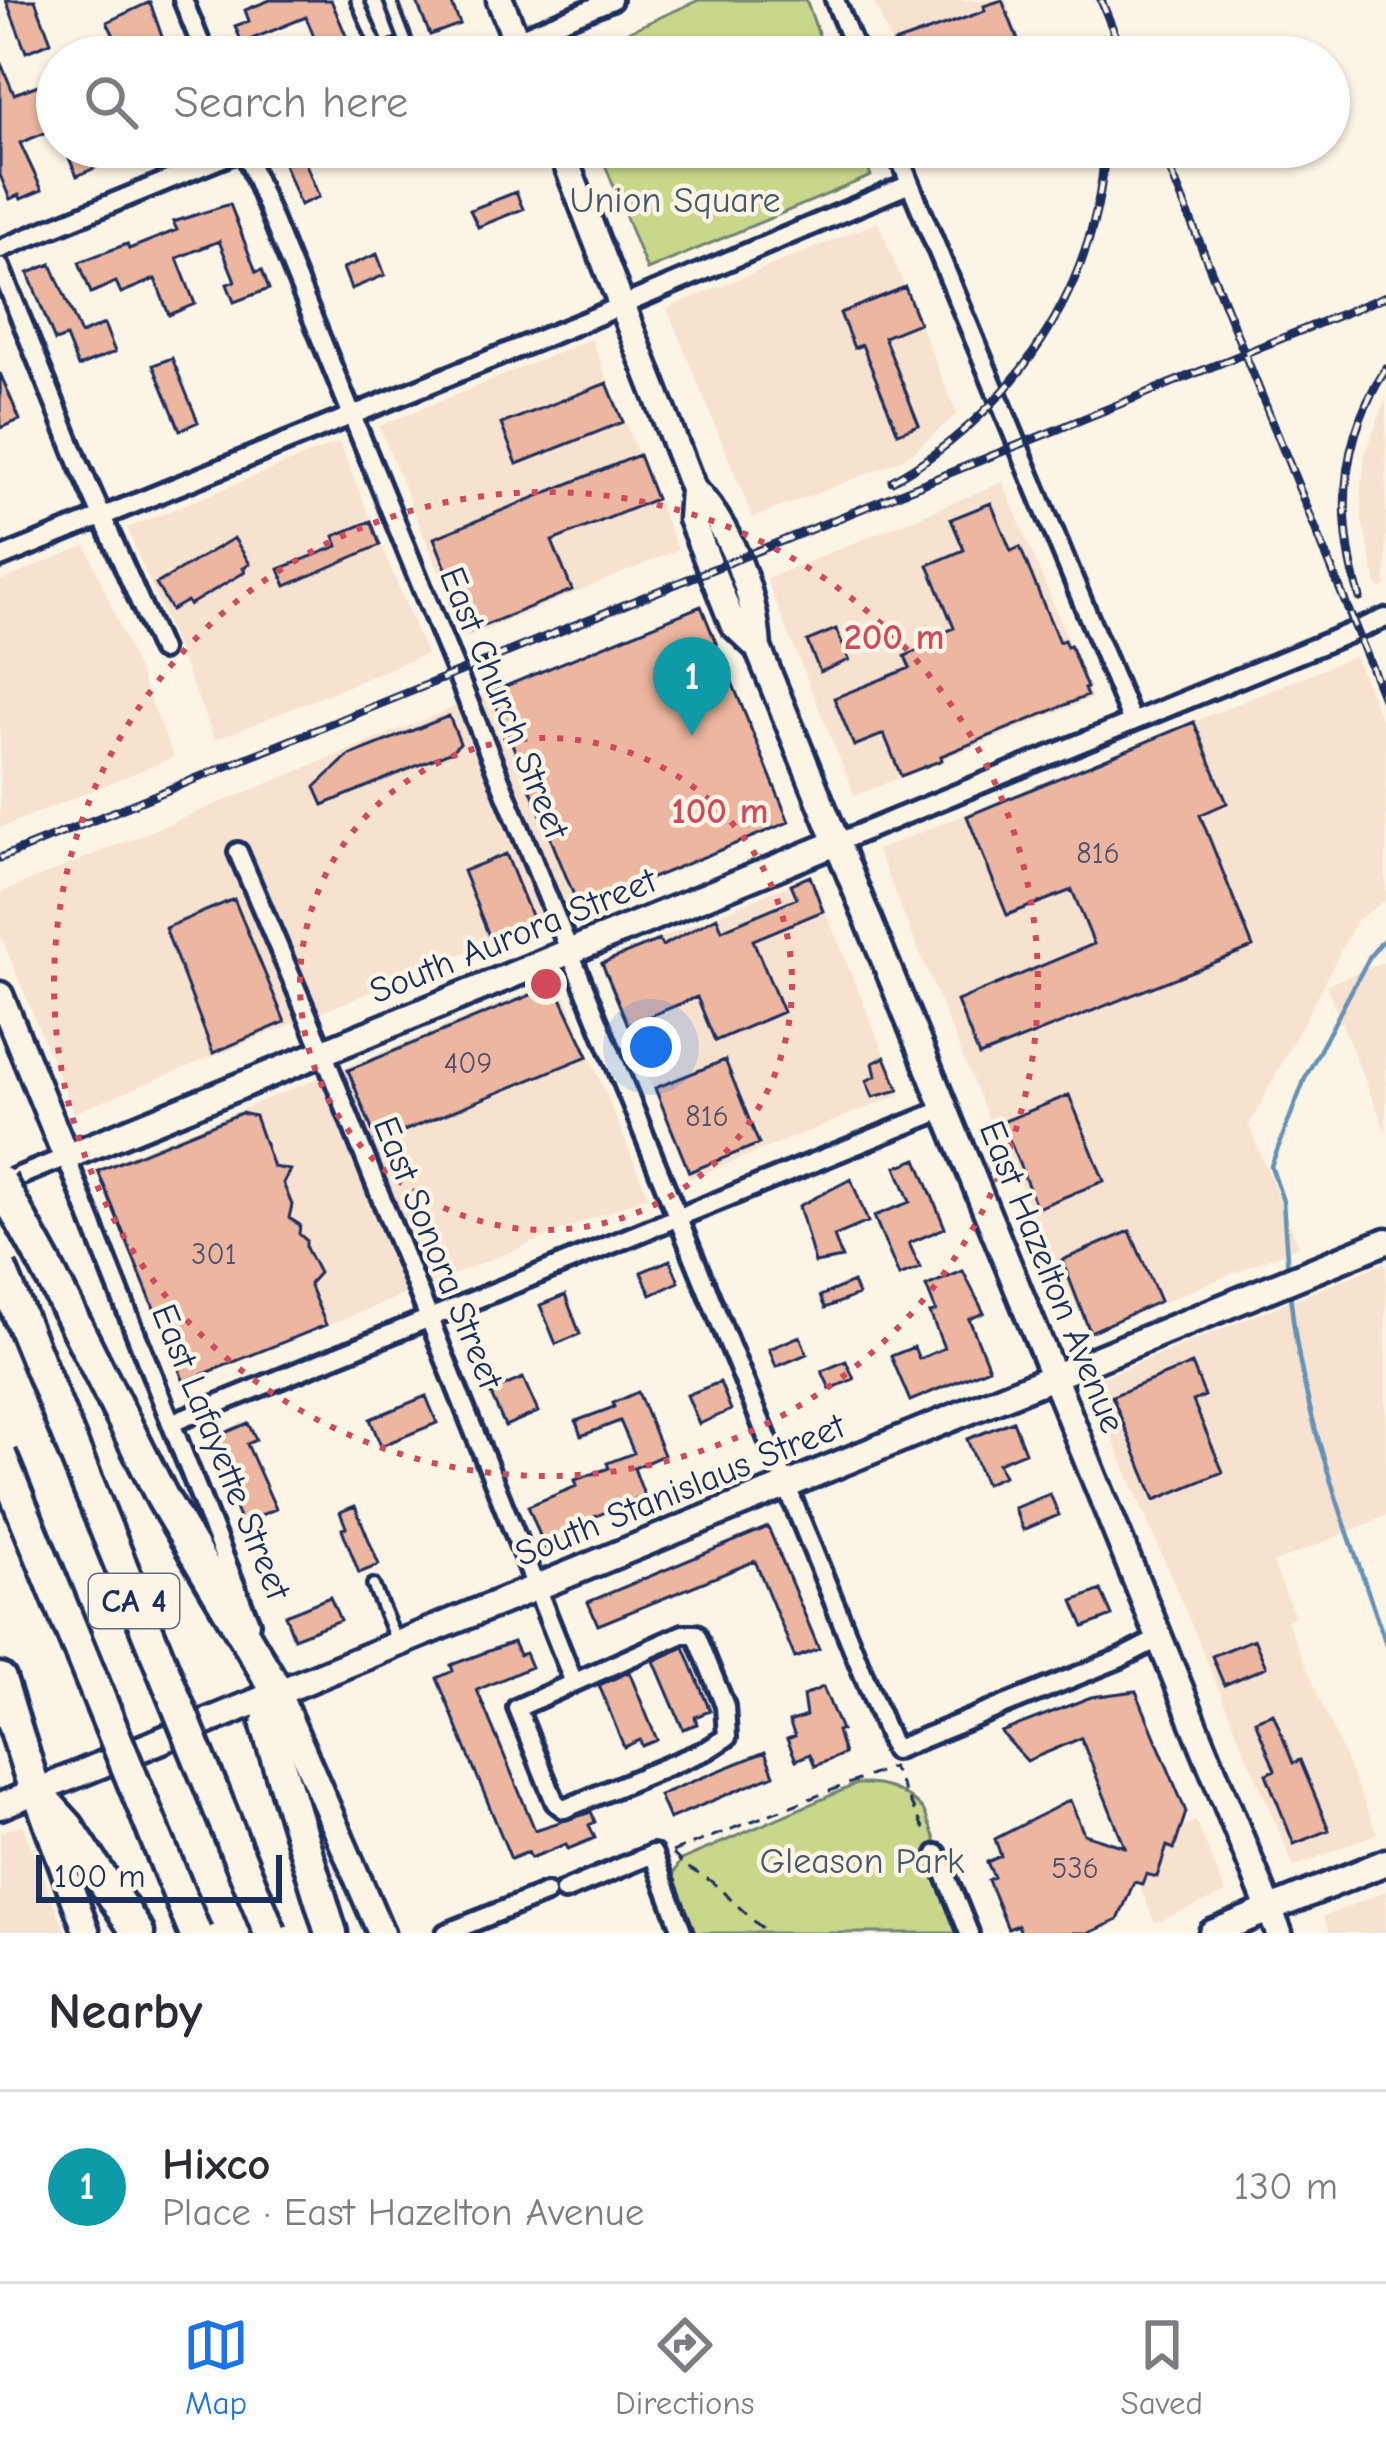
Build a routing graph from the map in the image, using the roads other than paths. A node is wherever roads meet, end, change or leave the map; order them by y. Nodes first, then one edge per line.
1 (183, 0) edge
2 (357, 0) edge
3 (390, 0) edge
4 (500, 0) edge
5 (612, 0) edge
6 (835, 0) edge
7 (198, 36) edge
8 (372, 36) edge
9 (404, 36) edge
10 (515, 36) edge
11 (543, 36) edge
12 (850, 36) edge
13 (197, 168) edge
14 (253, 168) edge
15 (568, 168) edge
16 (904, 168) edge
17 (910, 184) junction
18 (0, 250) edge
19 (0, 267) edge
20 (621, 303) junction
21 (352, 416) junction
22 (102, 517) junction
23 (0, 558) edge
24 (1386, 618) edge
25 (161, 650) dead end
26 (1132, 722) junction
27 (836, 843) junction
28 (238, 852) dead end
29 (570, 951) junction
30 (0, 994) edge
31 (323, 1052) junction
32 (945, 1109) junction
33 (66, 1157) junction
34 (0, 1183) edge
35 (678, 1218) junction
36 (1386, 1241) edge
37 (0, 1268) edge
38 (428, 1321) junction
39 (1054, 1378) junction
40 (171, 1423) junction
41 (0, 1455) edge
42 (789, 1486) junction
43 (373, 1585) dead end
44 (536, 1587) junction
45 (1160, 1638) junction
46 (397, 1643) junction
47 (0, 1678) edge
48 (573, 1680) junction
49 (277, 1691) junction
50 (35, 1791) junction
51 (0, 1806) edge
52 (937, 1855) road end
53 (1386, 1862) edge
54 (1274, 1921) edge
55 (87, 1933) edge
56 (138, 1933) edge
57 (195, 1933) edge
58 (270, 1933) edge
59 (331, 1933) edge
60 (381, 1933) edge
61 (446, 1933) edge
62 (683, 1933) edge
63 (969, 1933) edge
64 (1212, 1933) edge

1 - 7 street
2 - 8 lane
3 - 9 lane
4 - 10 street
5 - 11 street
6 - 12 street
13 - 18 street
14 - 21 street, East Church Street
15 - 20 street, East Hazelton Avenue
16 - 17 street
17 - 20 street
17 - 26 street
19 - 22 street
20 - 21 street
20 - 27 street, East Hazelton Avenue
21 - 22 street
21 - 29 street, East Church Street
22 - 23 street
22 - 25 street
24 - 26 street, South Aurora Street
26 - 27 street, South Aurora Street
27 - 29 street, South Aurora Street
27 - 32 street, East Hazelton Avenue
28 - 31 street, East Sonora Street
29 - 31 street, South Aurora Street
29 - 35 street, East Church Street
30 - 33 street, East Lafayette Street
31 - 33 street, South Aurora Street
31 - 38 street, East Sonora Street
32 - 35 street
32 - 39 street, East Hazelton Avenue
33 - 34 street, South Aurora Street
33 - 40 street, East Lafayette Street
34 - 49 highway, bridge
35 - 38 street
35 - 42 street, East Church Street
36 - 39 street, South Stanislaus Street
37 - 58 highway, CA 4, bridge
38 - 40 street
38 - 44 street, East Sonora Street
39 - 42 street, South Stanislaus Street
39 - 45 street, East Hazelton Avenue
40 - 49 street, East Lafayette Street
41 - 57 highway, CA 4, bridge
42 - 44 street, South Stanislaus Street
42 - 45 street, East Church Street
43 - 46 lane
44 - 46 street, South Stanislaus Street
44 - 48 street, East Sonora Street
45 - 54 street, East Hazelton Avenue
46 - 49 street, South Stanislaus Street
47 - 50 highway
48 - 48 street
49 - 50 street, South Stanislaus Street
49 - 59 highway
49 - 60 street, East Lafayette Street
50 - 51 street, South Stanislaus Street
50 - 55 street
50 - 56 highway
52 - 63 street
53 - 54 street
54 - 64 street
61 - 62 street

